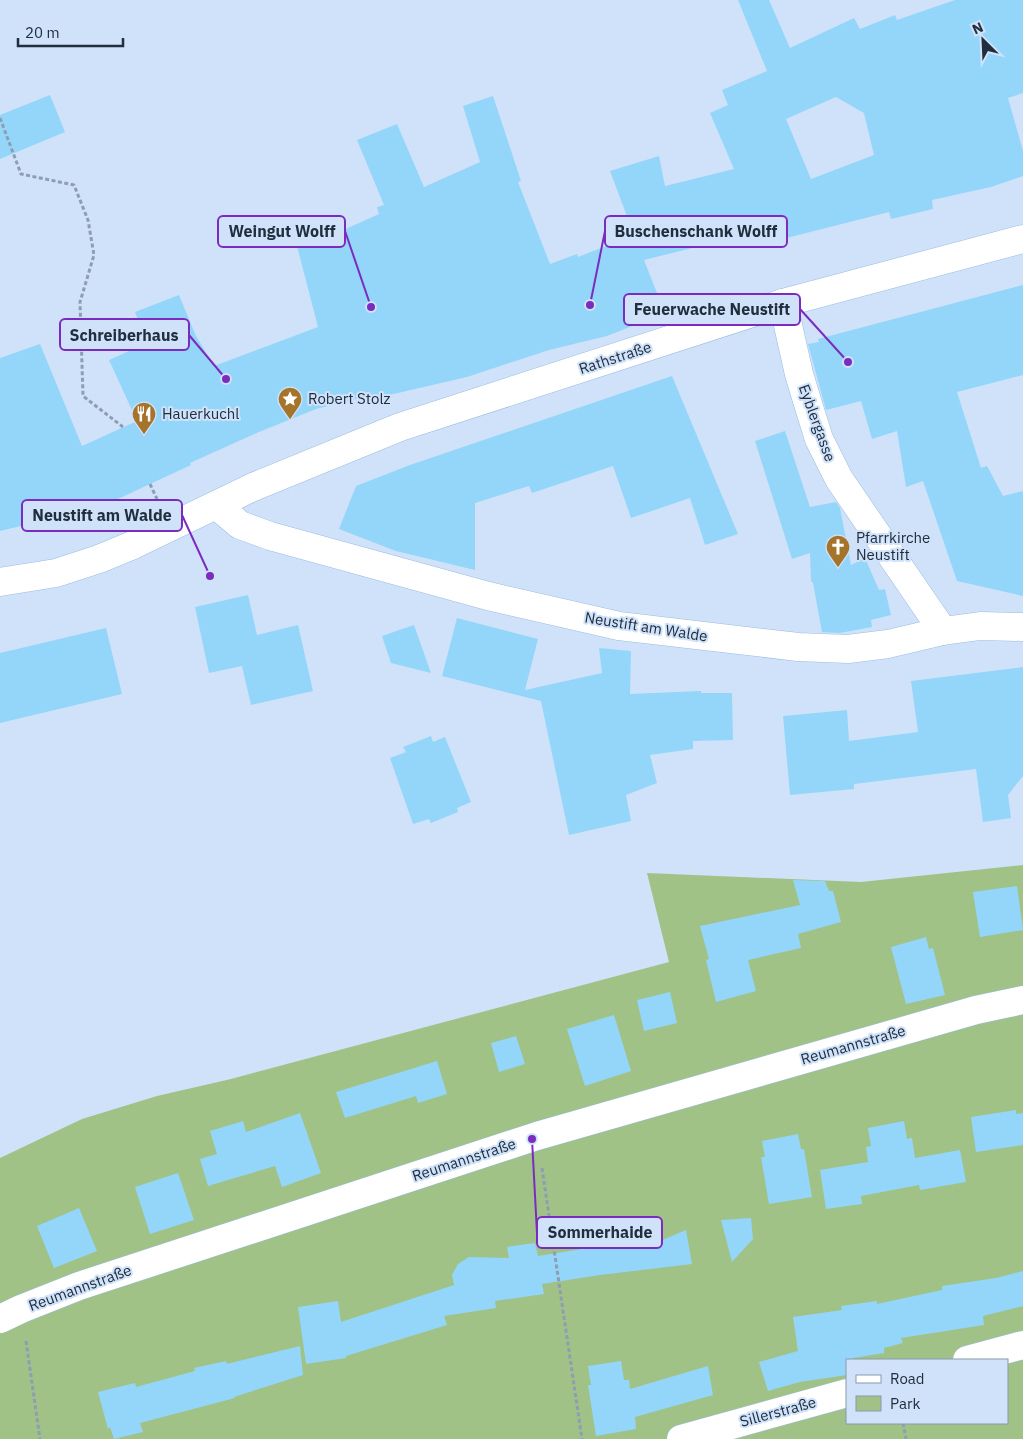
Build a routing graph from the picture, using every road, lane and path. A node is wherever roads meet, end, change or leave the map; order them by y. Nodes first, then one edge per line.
1 (0, 118) edge
2 (1023, 239) edge
3 (783, 303) junction
4 (123, 427) dead end
5 (216, 505) junction
6 (0, 582) edge
7 (1023, 627) edge
8 (944, 631) junction
9 (1023, 1000) edge
10 (537, 1136) junction
11 (11, 1314) edge
12 (1023, 1345) edge
13 (970, 1359) edge
14 (846, 1393) edge
15 (903, 1424) edge
16 (40, 1439) edge
17 (582, 1439) edge
18 (681, 1439) edge
19 (906, 1439) edge

1 - 4 path
2 - 3 street, Rathstraße
3 - 5 street, Rathstraße
3 - 8 street, Eyblergasse
5 - 6 street
5 - 8 street, Neustift am Walde
7 - 8 street, Neustift am Walde
9 - 10 street, Reumannstraße
10 - 11 street, Reumannstraße
10 - 17 path
11 - 16 path
12 - 13 street
14 - 18 street, Sillerstraße
15 - 19 path

